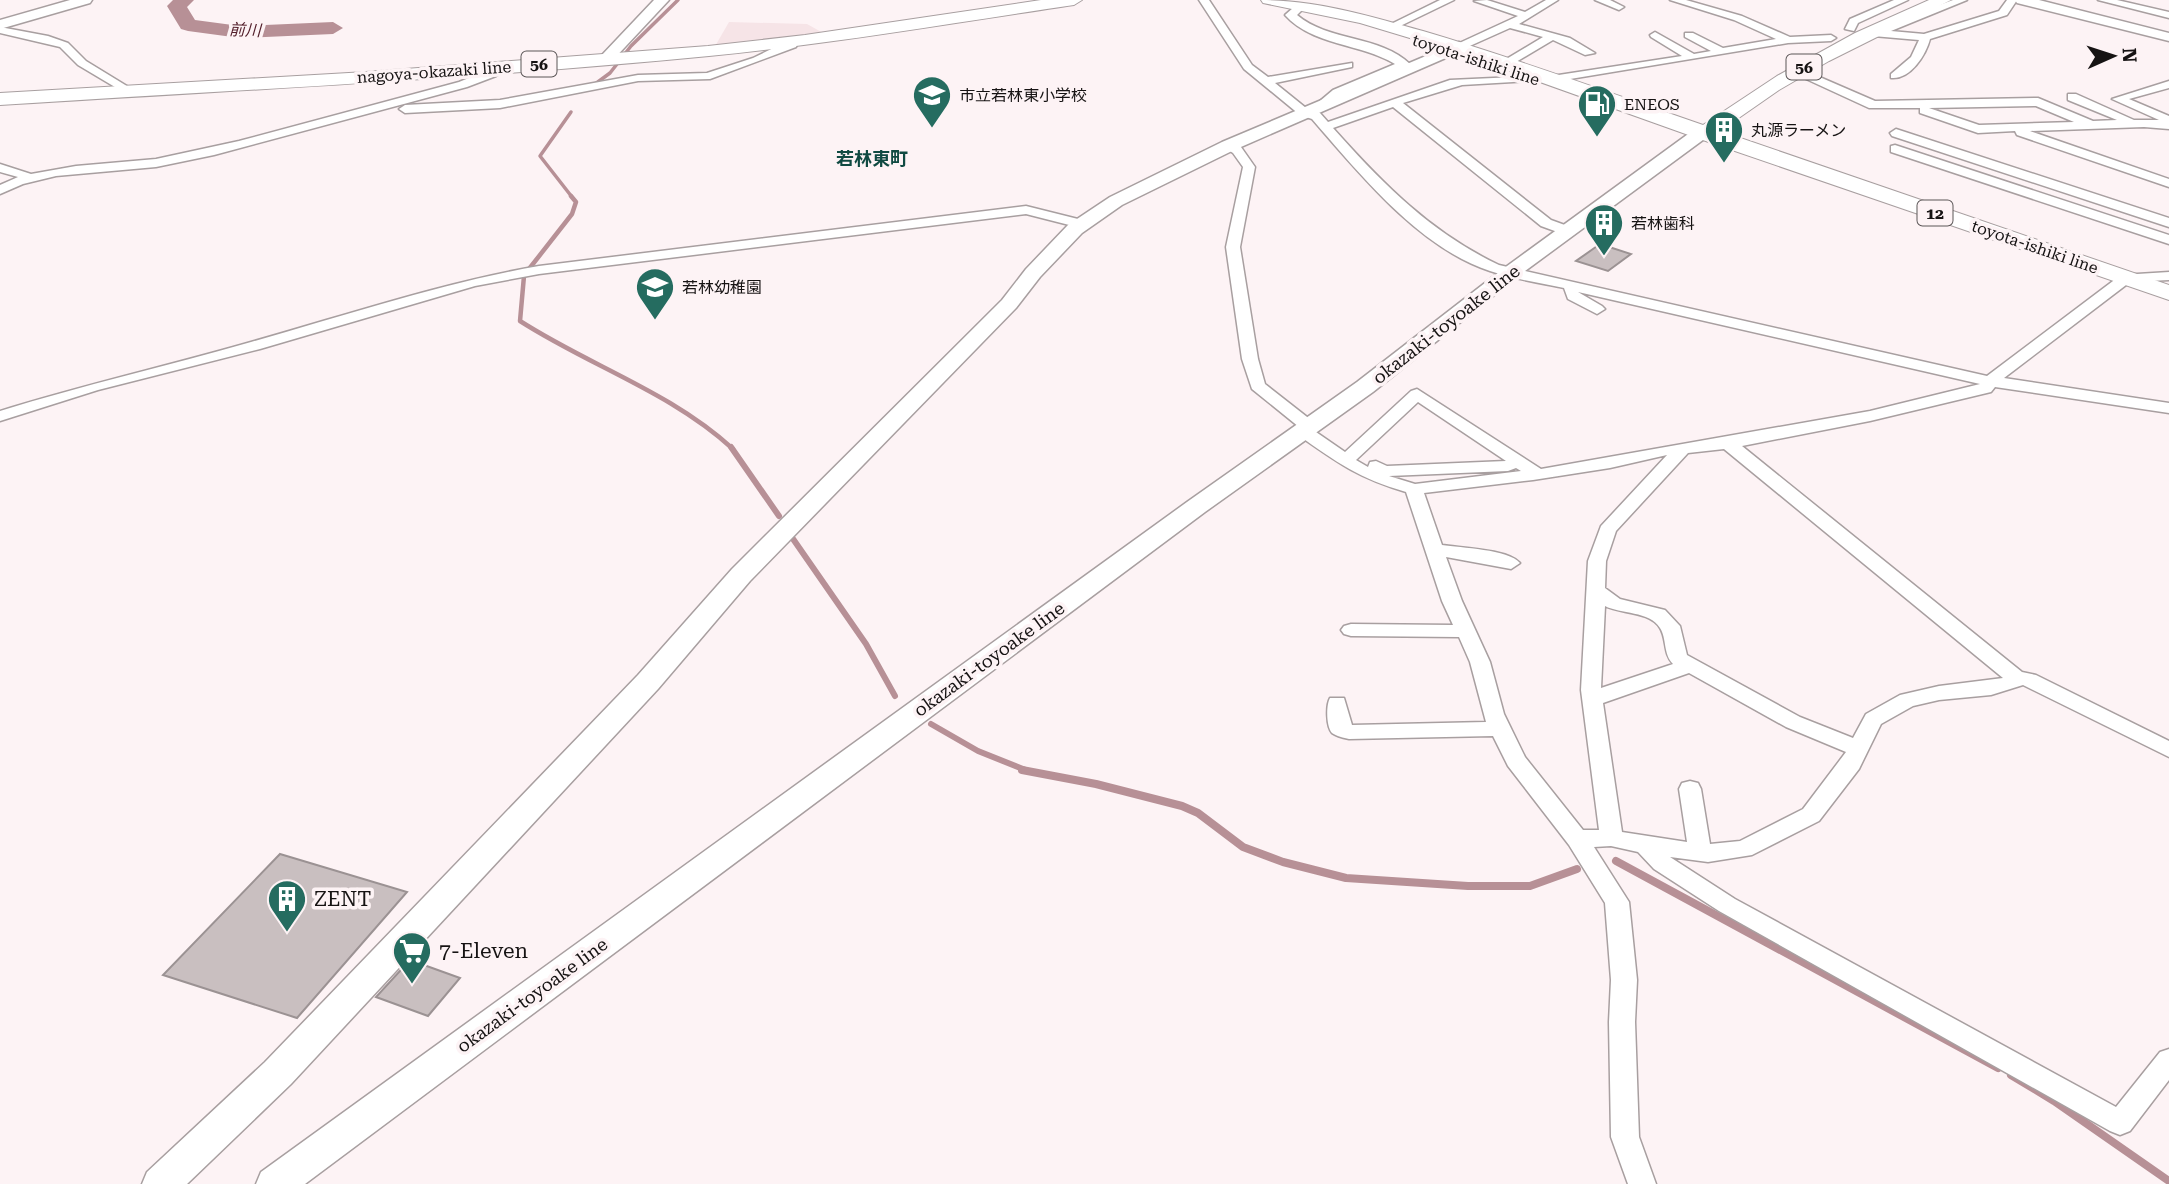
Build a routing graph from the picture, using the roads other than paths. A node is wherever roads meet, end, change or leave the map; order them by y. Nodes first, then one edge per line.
1 (85, 0) edge
2 (662, 0) edge
3 (1069, 0) edge
4 (1204, 0) edge
5 (1248, 0) edge
6 (1269, 0) edge
7 (1449, 0) edge
8 (1523, 0) edge
9 (1600, 0) edge
10 (1675, 0) edge
11 (1943, 0) edge
12 (1962, 0) edge
13 (2012, 0) edge
14 (2022, 0) edge
15 (2103, 0) edge
16 (1479, 1) edge
17 (1549, 3) edge
18 (1910, 5) edge
19 (1619, 7) dead end
20 (1297, 10) junction
21 (2169, 15) edge
22 (1527, 16) junction
23 (1510, 24) junction
24 (1390, 27) junction
25 (0, 28) edge
26 (1862, 32) junction
27 (1655, 35) dead end
28 (1689, 35) dead end
29 (1552, 36) junction
30 (1925, 37) junction
31 (2169, 37) edge
32 (1830, 38) junction
33 (1788, 40) junction
34 (792, 42) junction
35 (1455, 49) junction
36 (1722, 52) junction
37 (1589, 53) dead end
38 (1692, 57) junction
39 (606, 59) junction
40 (1674, 61) junction
41 (1507, 63) junction
42 (1348, 65) dead end
43 (1650, 65) junction
44 (505, 67) junction
45 (1661, 72) dead end
46 (1797, 72) junction
47 (1696, 73) dead end
48 (1895, 76) dead end
49 (1532, 78) junction
50 (1552, 79) junction
51 (1267, 80) junction
52 (2169, 85) edge
53 (129, 91) junction
54 (2072, 97) dead end
55 (0, 99) edge
56 (1396, 103) junction
57 (1910, 106) junction
58 (405, 109) dead end
59 (1315, 113) junction
60 (2169, 123) edge
61 (2135, 124) junction
62 (2092, 125) junction
63 (2009, 128) junction
64 (1702, 133) junction
65 (1896, 133) dead end
66 (1923, 142) junction
67 (1228, 146) junction
68 (0, 168) edge
69 (2169, 171) edge
70 (29, 177) junction
71 (2162, 180) edge
72 (0, 190) edge
73 (2169, 223) edge
74 (1081, 224) junction
75 (1569, 231) junction
76 (2169, 240) edge
77 (1510, 273) junction
78 (2169, 276) edge
79 (2126, 278) junction
80 (1569, 286) junction
81 (2169, 293) edge
82 (1597, 309) dead end
83 (1990, 381) junction
84 (2169, 408) edge
85 (0, 416) edge
86 (1307, 429) junction
87 (1728, 443) junction
88 (1682, 449) junction
89 (1350, 456) junction
90 (1532, 470) junction
91 (1414, 489) junction
92 (1435, 550) junction
93 (1511, 563) dead end
94 (1595, 590) junction
95 (1351, 631) dead end
96 (1465, 631) junction
97 (1690, 665) junction
98 (2015, 677) junction
99 (1592, 699) junction
100 (1337, 703) dead end
101 (1501, 729) junction
102 (1858, 749) junction
103 (2169, 750) edge
104 (1690, 789) dead end
105 (1611, 838) junction
106 (1577, 839) junction
107 (1645, 845) junction
108 (1700, 852) junction
109 (2169, 1060) edge
110 (161, 1184) edge
111 (275, 1184) edge
112 (1642, 1184) edge

1 - 25 street
2 - 39 street
3 - 34 main road, nagoya-okazaki line / 56
4 - 51 street
5 - 20 main road, toyota-ishiki line / 12
6 - 24 main road, toyota-ishiki line / 12
7 - 24 street
8 - 17 street
9 - 19 street
10 - 33 street
11 - 18 main road, 56
12 - 26 street
13 - 30 street
14 - 31 street
15 - 21 street
16 - 22 street
17 - 22 street
18 - 26 main road, 56
20 - 35 main road, toyota-ishiki line / 12
20 - 59 street
22 - 23 street
23 - 29 street
23 - 35 street
24 - 35 main road, toyota-ishiki line / 12
25 - 53 street
26 - 30 street
26 - 32 main road, 56
26 - 46 main road, 56
27 - 38 street
28 - 36 street
29 - 37 street
29 - 41 street
30 - 48 street
32 - 33 street
32 - 64 main road, 56
33 - 36 street
34 - 39 main road, nagoya-okazaki line / 56
34 - 58 street
35 - 41 main road, toyota-ishiki line / 12
35 - 49 main road, toyota-ishiki line / 12
35 - 59 street
36 - 38 street
38 - 40 street
39 - 44 main road, nagoya-okazaki line / 56
40 - 43 street
40 - 47 street
41 - 50 main road, toyota-ishiki line / 12
42 - 51 street
43 - 45 street
43 - 50 street
44 - 53 main road, nagoya-okazaki line / 56
44 - 70 street
46 - 57 street
46 - 64 main road, 56
49 - 56 street
49 - 64 main road, toyota-ishiki line / 12
50 - 64 main road, toyota-ishiki line / 12
51 - 59 street
52 - 60 street
53 - 55 main road, nagoya-okazaki line / 56
54 - 61 street
56 - 59 street
56 - 75 street
57 - 62 street
57 - 63 street
59 - 67 street
59 - 77 street
60 - 61 street
61 - 62 street
62 - 63 street
63 - 71 street
64 - 75 street, okazaki-toyoake line
64 - 79 main road, toyota-ishiki line / 12
65 - 66 street
66 - 73 street
66 - 76 street
67 - 74 street
67 - 86 street
68 - 70 street
69 - 71 street
70 - 72 street
74 - 85 street
74 - 110 street
75 - 77 street, okazaki-toyoake line
77 - 80 street
77 - 86 street, okazaki-toyoake line
78 - 79 street
79 - 81 main road, toyota-ishiki line / 12
79 - 83 street
80 - 82 street
80 - 83 street
83 - 84 street
83 - 87 street
86 - 89 street
86 - 111 street, okazaki-toyoake line
87 - 88 street
87 - 98 street
88 - 90 street
88 - 94 street
89 - 90 street
89 - 90 street
89 - 91 street
90 - 91 street
91 - 92 street
92 - 93 street
92 - 96 street
94 - 97 street
94 - 99 street
95 - 96 street
96 - 101 street
97 - 99 street
97 - 102 street
98 - 102 street
98 - 103 street
99 - 105 street
100 - 101 street
101 - 106 street
102 - 108 street
104 - 108 street
105 - 106 street
105 - 107 street
106 - 112 street
107 - 108 street
107 - 109 street

